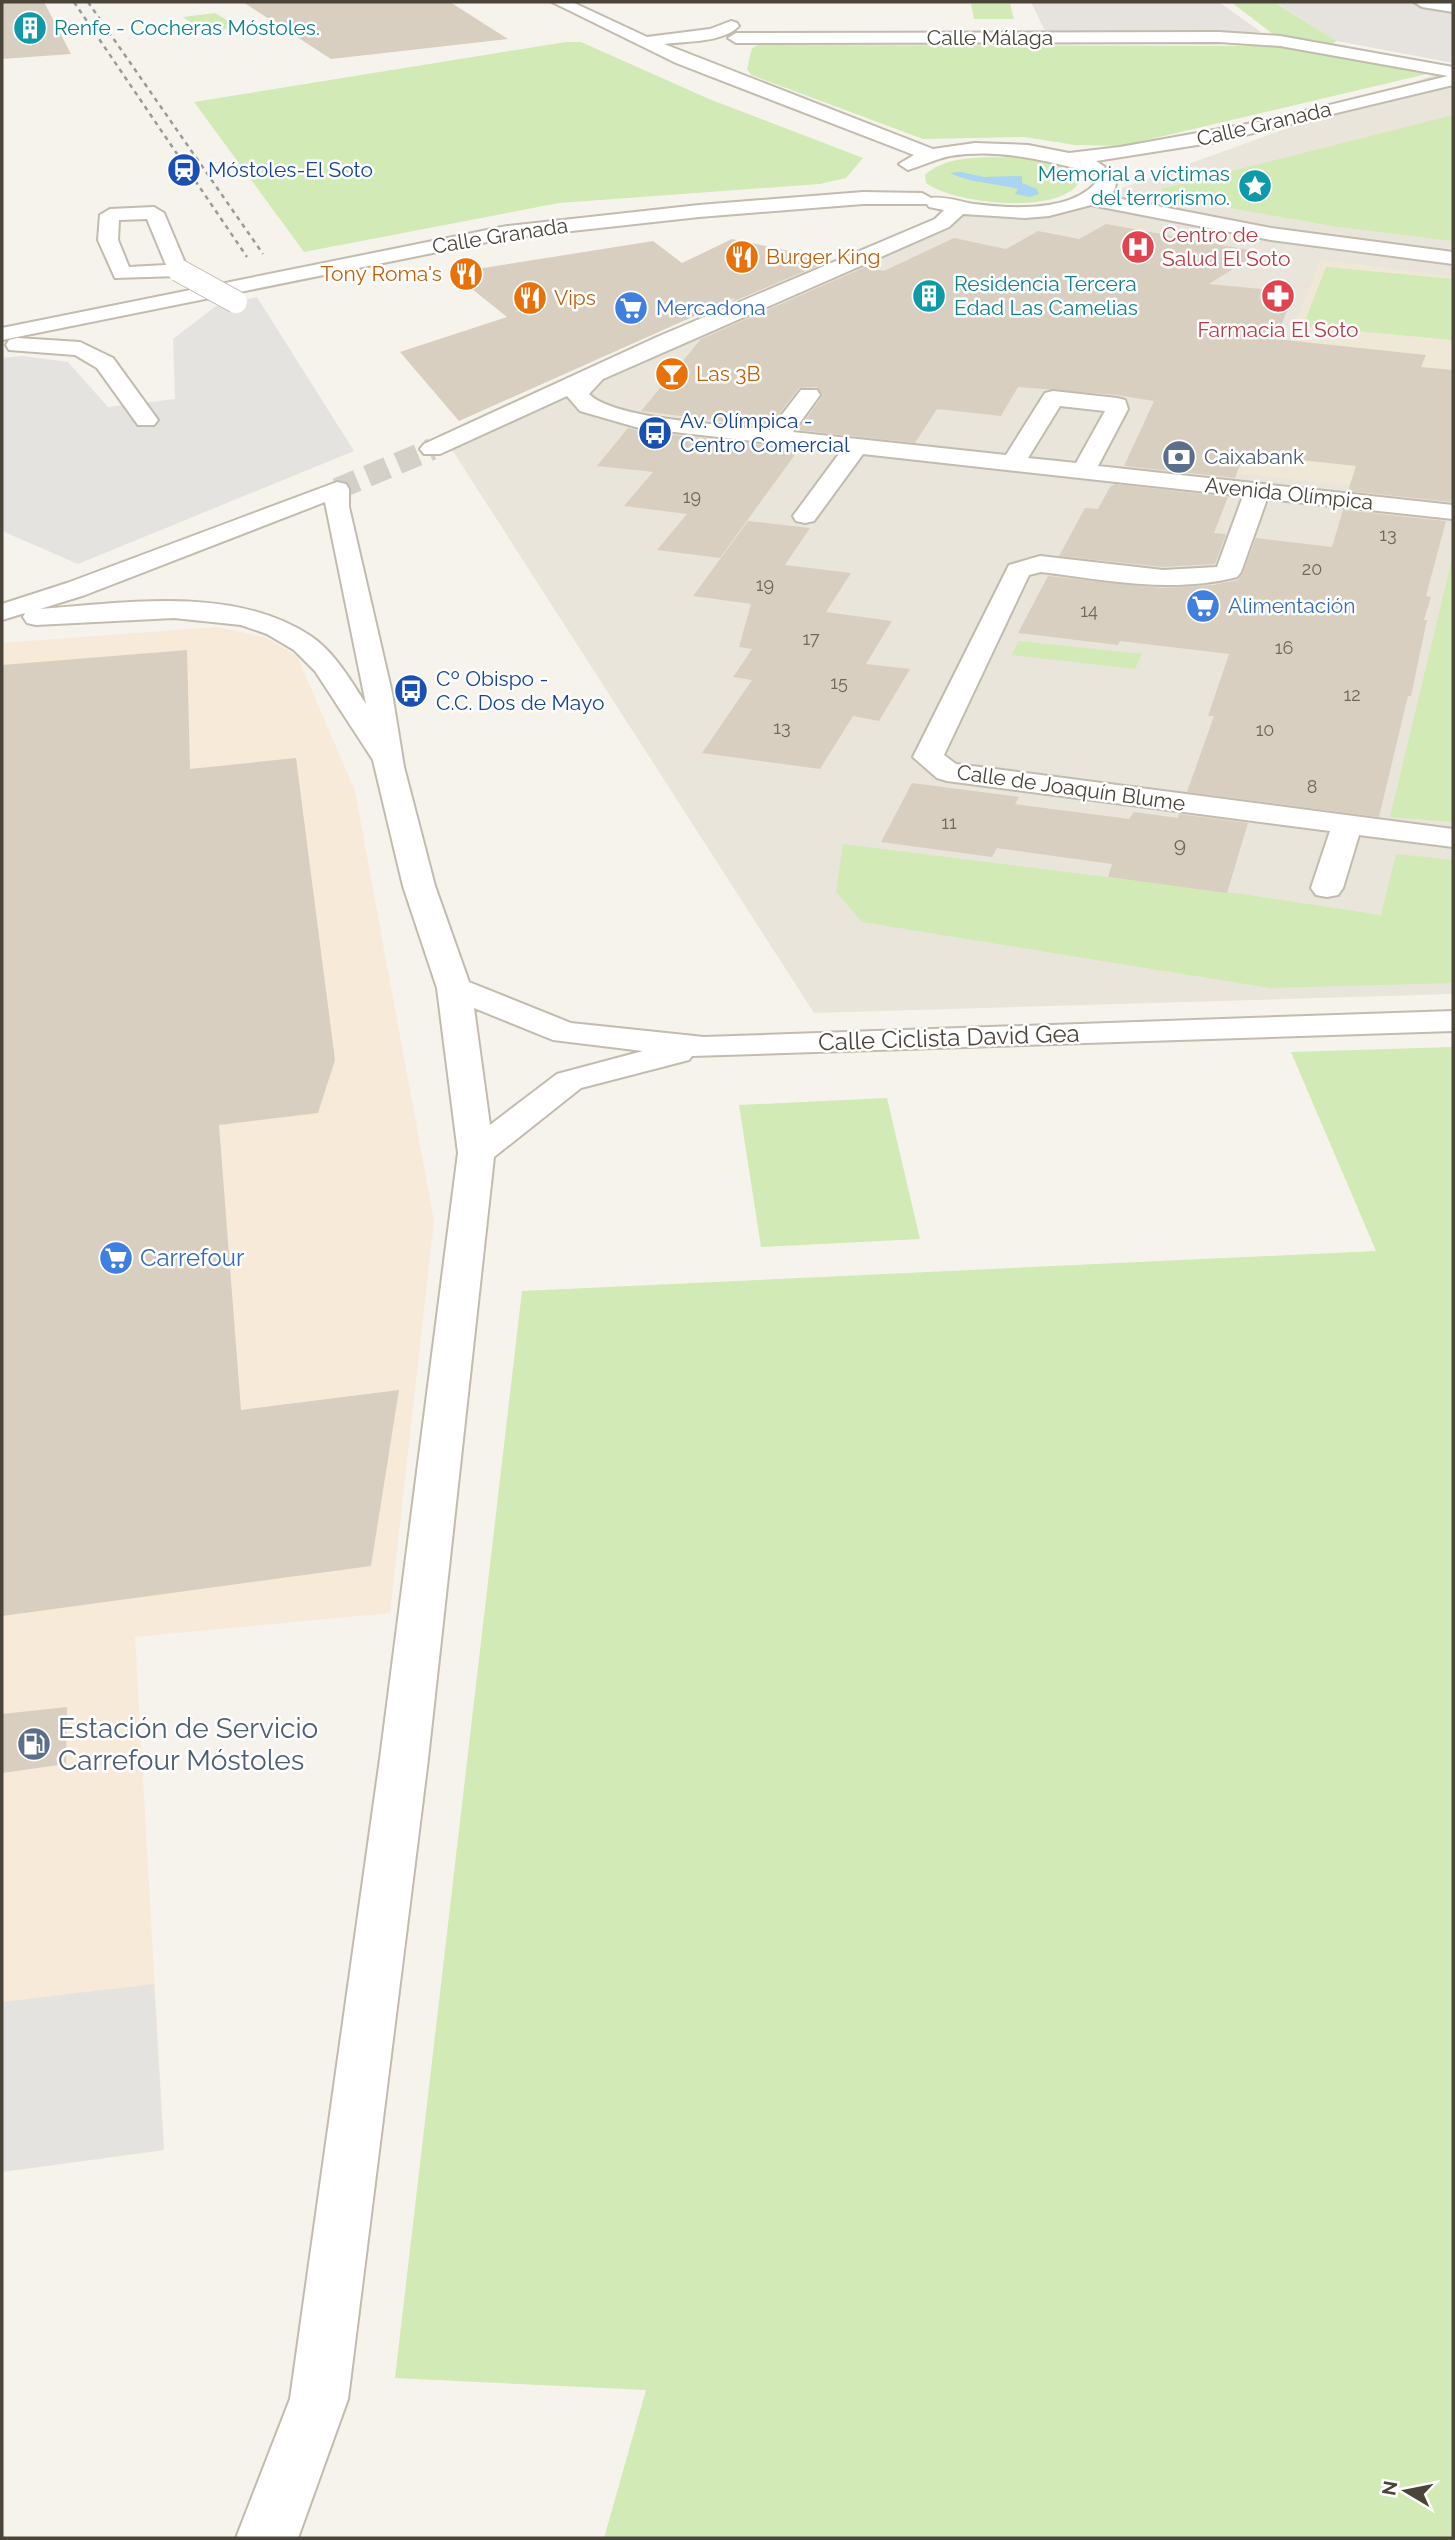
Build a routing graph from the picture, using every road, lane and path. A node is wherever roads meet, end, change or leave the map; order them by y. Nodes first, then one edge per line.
1 (560, 2) edge
2 (1422, 2) edge
3 (1453, 7) edge
4 (643, 42) junction
5 (733, 45) junction
6 (1453, 72) edge
7 (1453, 80) edge
8 (1453, 90) edge
9 (931, 155) junction
10 (1072, 158) junction
11 (1120, 173) junction
12 (896, 177) junction
13 (922, 199) junction
14 (1092, 199) junction
15 (959, 207) junction
16 (1453, 258) edge
17 (178, 270) dead end
18 (169, 300) junction
19 (236, 302) dead end
20 (2, 324) edge
21 (2, 334) edge
22 (2, 345) edge
23 (622, 362) junction
24 (595, 374) junction
25 (612, 393) junction
26 (809, 395) dead end
27 (574, 414) junction
28 (639, 421) junction
29 (543, 422) dead end
30 (776, 438) junction
31 (856, 447) junction
32 (1012, 465) junction
33 (1083, 472) junction
34 (1258, 490) junction
35 (1453, 512) edge
36 (805, 516) dead end
37 (2, 612) edge
38 (2, 619) edge
39 (389, 767) junction
40 (1346, 826) junction
41 (1453, 838) edge
42 (1327, 888) dead end
43 (454, 988) junction
44 (1453, 1021) edge
45 (704, 1047) junction
46 (477, 1153) junction
47 (267, 2538) edge

1 - 4 street
2 - 3 street
4 - 5 street
4 - 5 street
5 - 6 street, Calle Málaga
5 - 9 street
7 - 10 street, Calle Granada
8 - 11 street, Calle Granada
9 - 10 street
9 - 12 street, Calle Granada
10 - 11 street
11 - 14 street
12 - 13 street
12 - 20 street, Calle Granada
13 - 15 street, Calle Granada
13 - 18 street, Calle Granada
14 - 15 street, Calle Granada
14 - 16 street
15 - 23 street
17 - 19 street, bridge
18 - 21 street, Calle Granada
18 - 22 street
23 - 24 street
23 - 25 street
24 - 27 street
24 - 29 street
25 - 27 street
25 - 28 street
26 - 30 street
27 - 28 street, Avenida Olímpica
28 - 30 street, Avenida Olímpica
30 - 31 street, Avenida Olímpica
31 - 32 street, Avenida Olímpica
31 - 36 street
32 - 33 street, Avenida Olímpica
32 - 33 street
33 - 34 street, Avenida Olímpica
34 - 35 street, Avenida Olímpica
34 - 40 street, Calle de Joaquín Blume
37 - 39 street
38 - 39 street
39 - 43 street
40 - 41 street, Calle de Joaquín Blume
40 - 42 street
43 - 45 street, Calle Ciclista David Gea
43 - 46 street
44 - 45 street, Calle Ciclista David Gea
45 - 46 street
46 - 47 street

